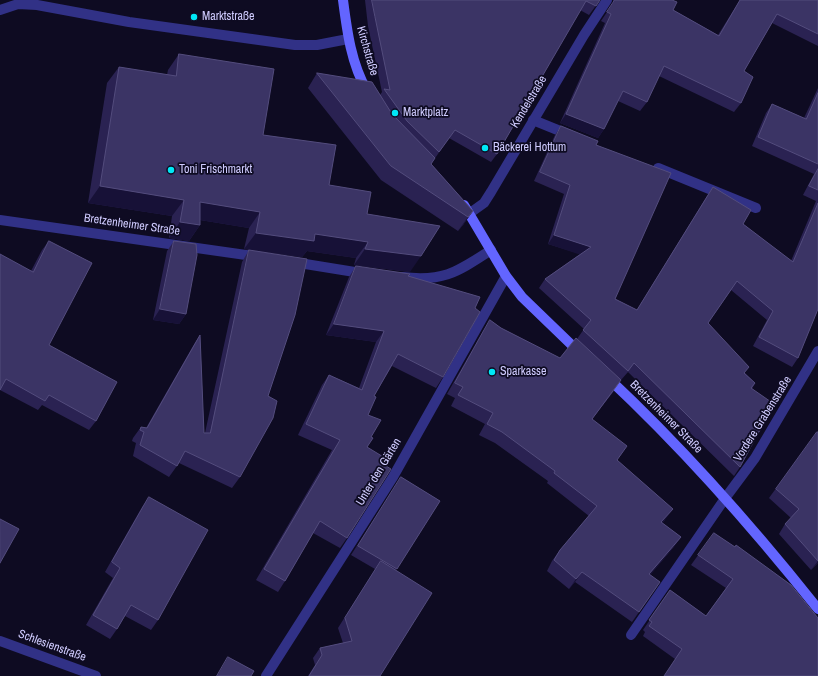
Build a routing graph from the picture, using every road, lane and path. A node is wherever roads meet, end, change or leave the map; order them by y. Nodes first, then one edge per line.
1 (343, 0) edge
2 (607, 0) edge
3 (37, 3) edge
4 (0, 10) edge
5 (348, 39) junction
6 (373, 103) edge
7 (533, 120) junction
8 (578, 138) edge
9 (644, 163) edge
10 (457, 195) edge
11 (756, 208) dead end
12 (470, 213) junction
13 (0, 220) edge
14 (491, 250) junction
15 (269, 258) edge
16 (285, 261) edge
17 (378, 275) edge
18 (393, 276) edge
19 (506, 276) junction
20 (818, 351) edge
21 (588, 359) edge
22 (599, 370) edge
23 (726, 497) junction
24 (818, 609) edge
25 (631, 635) dead end
26 (0, 641) edge
27 (96, 676) edge
28 (266, 676) edge

1 - 5 street, Kirchstraße
2 - 7 street, Kendelstraße
3 - 4 street
3 - 5 street
5 - 6 street, Kirchstraße
7 - 8 street
7 - 12 street, Kendelstraße
9 - 11 street
10 - 12 street
12 - 14 street
13 - 15 street, Bretzenheimer Straße
14 - 18 street
14 - 19 street
16 - 17 street
19 - 21 street
19 - 28 street, Unter den Gärten
20 - 23 street, Vordere Grabenstraße
22 - 23 street, Bretzenheimer Straße
23 - 24 street, Bretzenheimer Straße
23 - 25 street, Vordere Grabenstraße
26 - 27 street, Schlesienstraße

